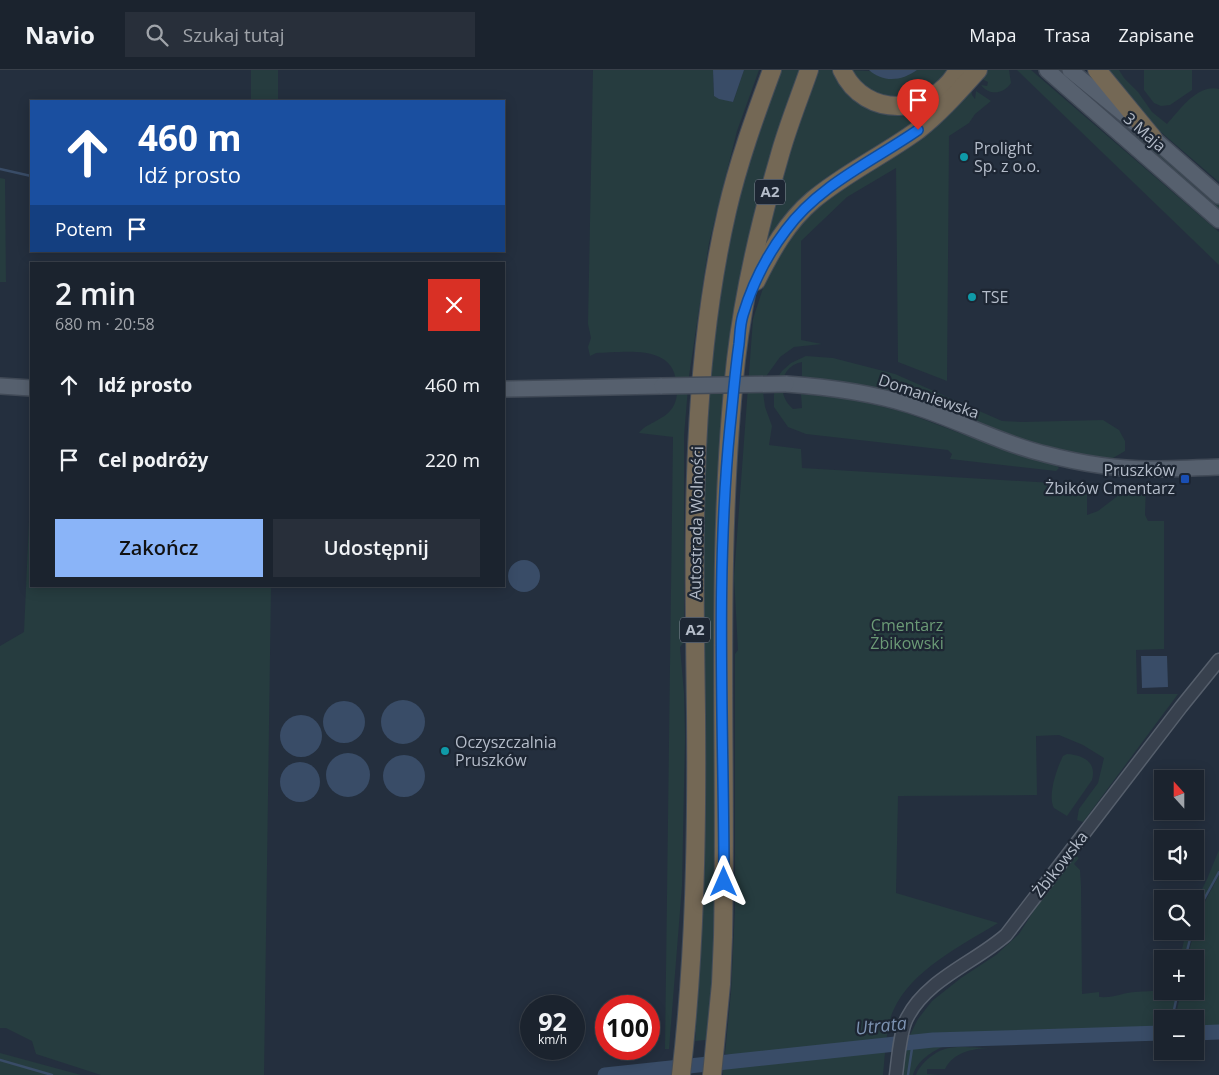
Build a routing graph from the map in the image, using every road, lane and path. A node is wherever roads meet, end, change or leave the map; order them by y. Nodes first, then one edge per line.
1 (772, 70) edge
2 (809, 70) edge
3 (842, 70) edge
4 (958, 70) edge
5 (978, 70) edge
6 (1047, 70) edge
7 (1070, 70) edge
8 (1097, 70) edge
9 (1153, 138) junction
10 (1219, 196) edge
11 (1219, 220) edge
12 (743, 317) junction
13 (0, 386) edge
14 (30, 388) edge
15 (505, 389) edge
16 (1219, 467) edge
17 (1219, 660) edge
18 (681, 1075) edge
19 (712, 1075) edge
20 (896, 1075) edge

1 - 18 highway, Autostrada Wolności / A2
2 - 12 highway, Autostrada Wolności / A2
3 - 4 highway
5 - 12 highway
6 - 11 main road, 3 Maja
7 - 9 main road, 3 Maja
8 - 9 highway
9 - 10 main road, 3 Maja
12 - 19 highway, Autostrada Wolności / A2
13 - 14 main road
15 - 16 main road, Domaniewska, bridge
17 - 20 street, Żbikowska

